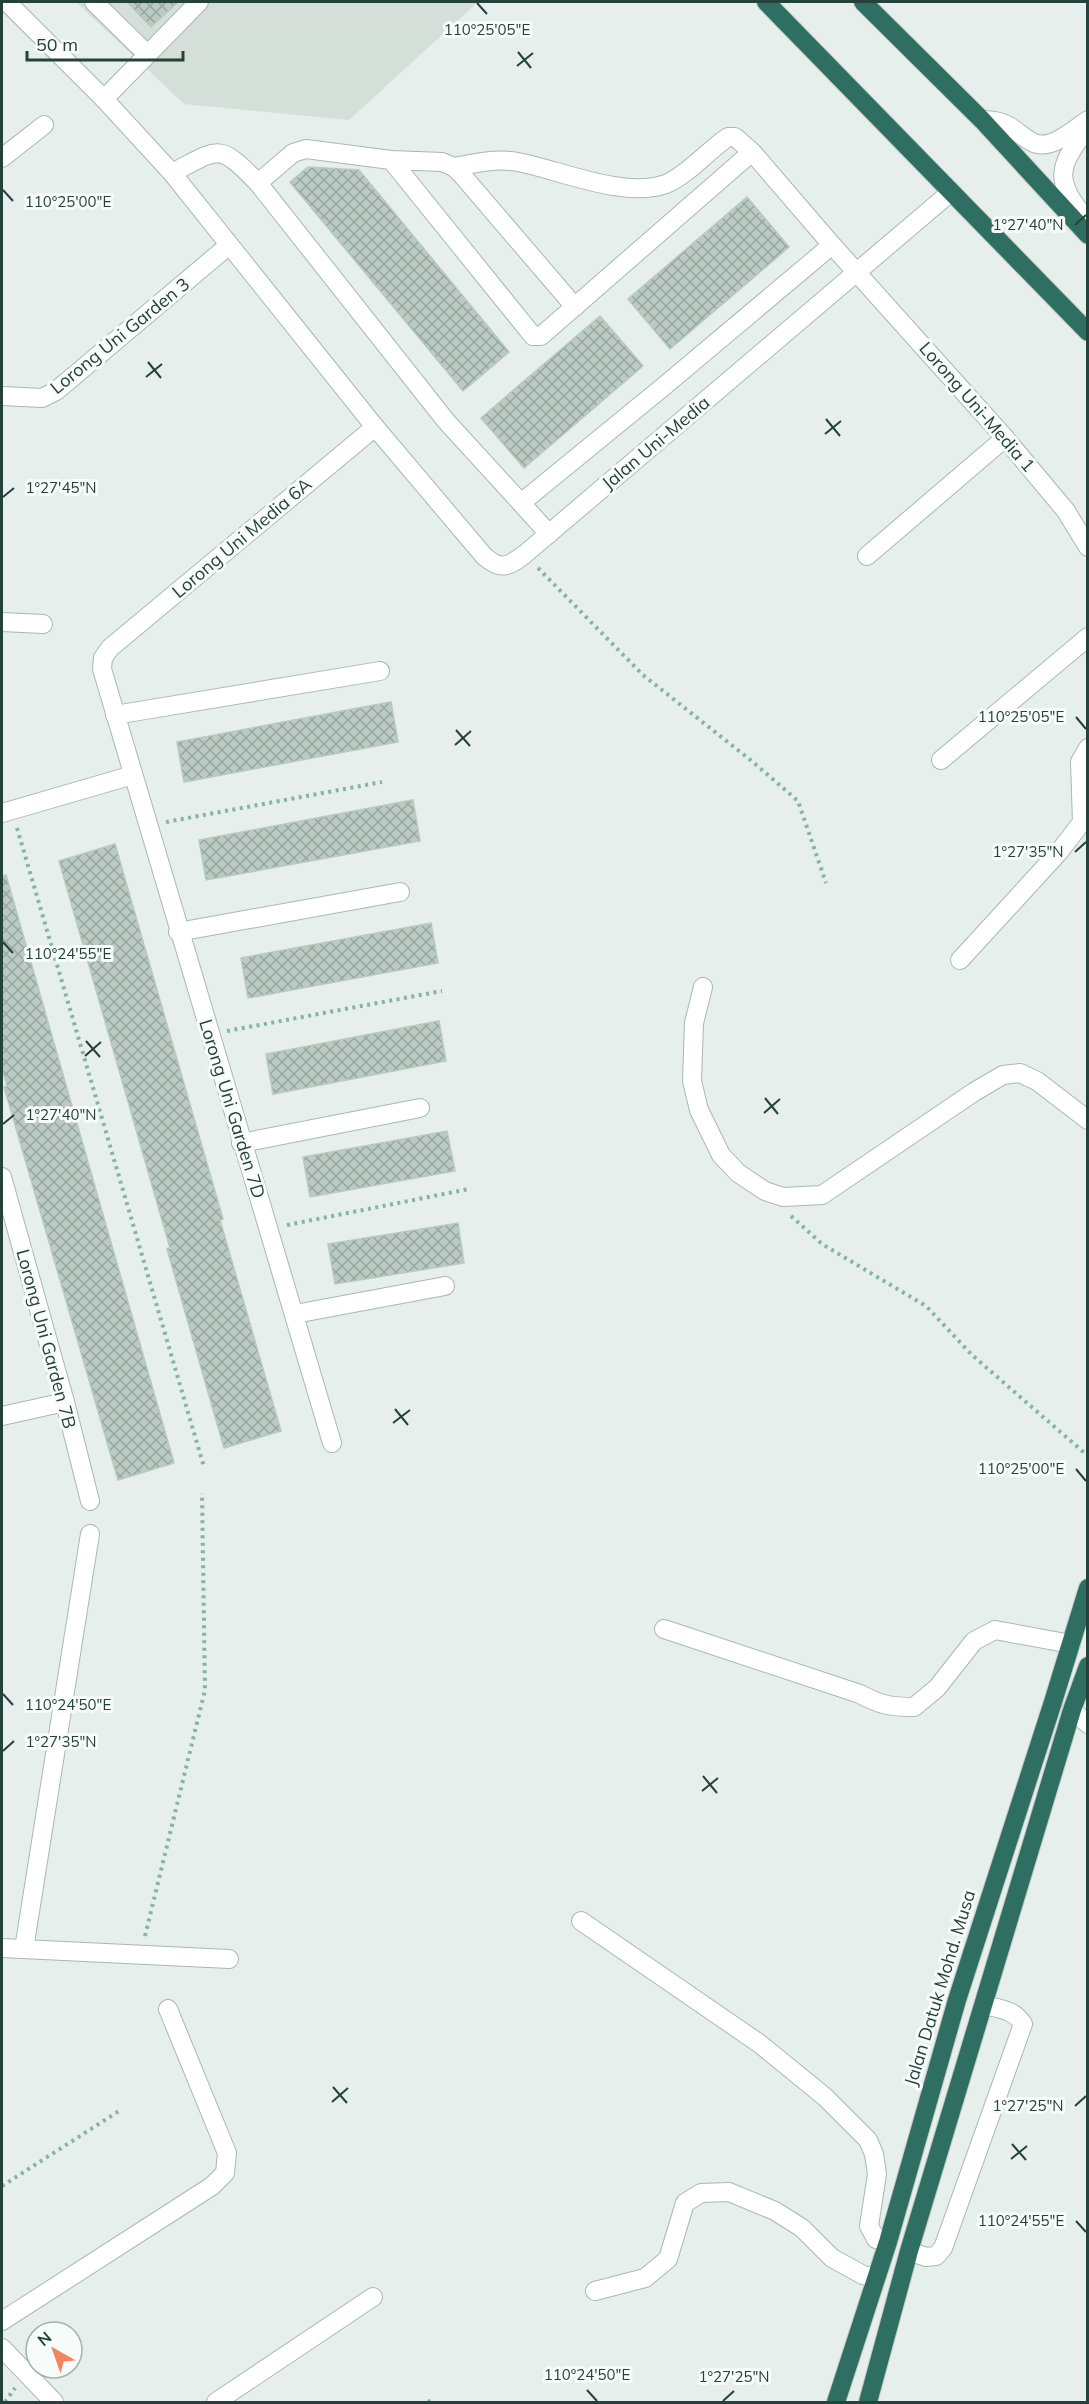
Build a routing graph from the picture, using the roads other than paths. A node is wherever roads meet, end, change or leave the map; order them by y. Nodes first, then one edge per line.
1 (7, 2) edge
2 (94, 2) edge
3 (199, 2) edge
4 (766, 2) edge
5 (863, 2) edge
6 (147, 54) junction
7 (104, 99) junction
8 (982, 120) junction
9 (1088, 120) edge
10 (44, 125) dead end
11 (1088, 128) edge
12 (752, 152) junction
13 (2, 158) edge
14 (391, 160) junction
15 (454, 167) junction
16 (172, 173) junction
17 (258, 183) junction
18 (951, 192) junction
19 (1088, 221) edge
20 (1088, 235) edge
21 (832, 245) junction
22 (228, 246) junction
23 (859, 273) junction
24 (575, 307) junction
25 (1088, 332) edge
26 (2, 396) edge
27 (375, 427) junction
28 (1005, 438) junction
29 (521, 503) junction
30 (549, 534) junction
31 (1088, 547) edge
32 (867, 556) dead end
33 (2, 622) edge
34 (43, 624) dead end
35 (1088, 637) edge
36 (110, 648) joint
37 (380, 671) dead end
38 (115, 715) junction
39 (1088, 748) edge
40 (941, 760) dead end
41 (133, 775) junction
42 (6, 812) edge
43 (400, 892) dead end
44 (178, 932) junction
45 (960, 960) dead end
46 (703, 987) dead end
47 (420, 1108) dead end
48 (1088, 1120) edge
49 (241, 1143) junction
50 (2, 1177) edge
51 (445, 1286) dead end
52 (295, 1314) junction
53 (64, 1402) junction
54 (2, 1416) edge
55 (332, 1443) dead end
56 (90, 1501) dead end
57 (90, 1534) dead end
58 (1088, 1588) edge
59 (664, 1629) dead end
60 (1071, 1644) junction
61 (1086, 1675) edge
62 (1072, 1710) junction
63 (1088, 1724) edge
64 (581, 1921) dead end
65 (2, 1948) edge
66 (24, 1949) junction
67 (229, 1959) dead end
68 (983, 2006) junction
69 (168, 2009) dead end
70 (888, 2242) junction
71 (909, 2251) junction
72 (875, 2278) junction
73 (595, 2291) dead end
74 (374, 2297) dead end
75 (2, 2321) edge
76 (2, 2348) edge
77 (54, 2403) edge
78 (216, 2403) edge
79 (837, 2403) edge
80 (868, 2403) edge

1 - 7 street, Jalan Uni-Media
2 - 6 street
3 - 6 street
4 - 18 highway
5 - 8 highway
6 - 7 street
7 - 16 street, Jalan Uni-Media
8 - 9 street
8 - 20 highway
10 - 13 street
11 - 19 street
12 - 15 street, Lorong Uni-Media 1
12 - 21 street, Lorong Uni-Media 1
12 - 24 street
14 - 15 street
14 - 17 street
14 - 24 street
15 - 24 street
16 - 17 street
16 - 22 street, Jalan Uni-Media
17 - 29 street
18 - 23 street, Jalan Uni-Media
18 - 25 highway
21 - 23 street, Lorong Uni-Media 1
21 - 29 street
22 - 26 street, Lorong Uni Garden 3
22 - 27 street, Jalan Uni-Media
23 - 28 street, Lorong Uni-Media 1
23 - 30 street, Jalan Uni-Media
27 - 30 street, Jalan Uni-Media
27 - 36 street, Lorong Uni Media 6A
28 - 31 street, Lorong Uni-Media 1
28 - 32 street
29 - 30 street
33 - 34 street
35 - 40 street
36 - 38 street, Lorong Uni Garden 7D
37 - 38 street
38 - 41 street, Lorong Uni Garden 7D
39 - 45 street
41 - 42 street
41 - 44 street, Lorong Uni Garden 7D
43 - 44 street
44 - 49 street, Lorong Uni Garden 7D
46 - 48 street
47 - 49 street
49 - 52 street, Lorong Uni Garden 7D
50 - 53 street, Lorong Uni Garden 7B
51 - 52 street
52 - 55 street, Lorong Uni Garden 7D
53 - 54 street
53 - 56 street, Lorong Uni Garden 7B
57 - 66 street
58 - 60 highway, Jalan Datuk Mohd. Musa
59 - 60 street
60 - 70 highway, Jalan Datuk Mohd. Musa
61 - 62 highway
62 - 63 street
62 - 68 highway
64 - 70 street
65 - 66 street
66 - 67 street
68 - 71 highway
68 - 71 street
69 - 75 street
70 - 72 highway, Jalan Datuk Mohd. Musa
71 - 80 highway
72 - 73 street
72 - 79 highway, Jalan Datuk Mohd. Musa
74 - 78 street
76 - 77 street

